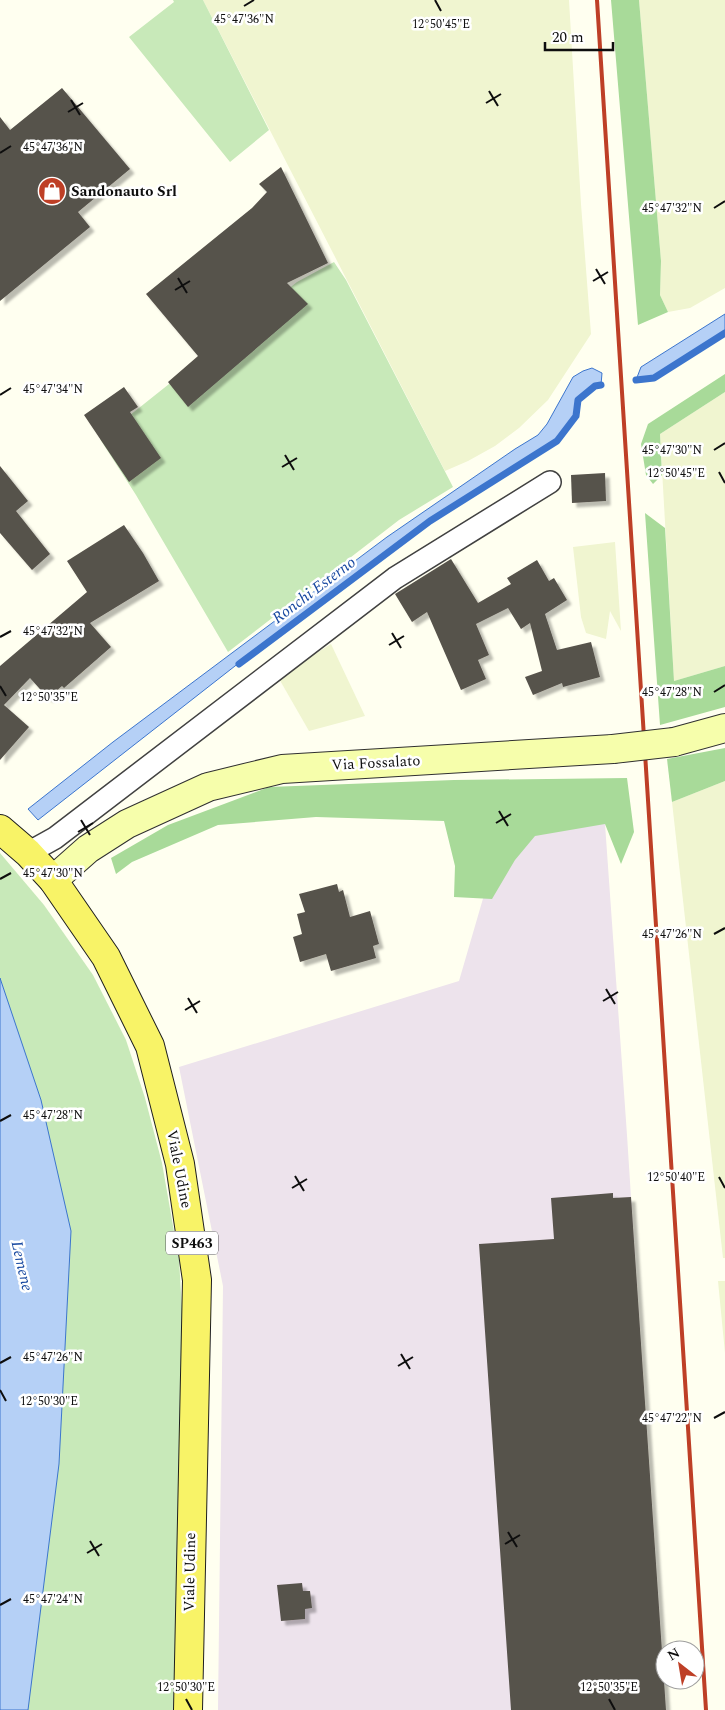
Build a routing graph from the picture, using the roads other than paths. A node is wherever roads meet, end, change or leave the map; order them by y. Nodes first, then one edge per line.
1 (550, 482) dead end
2 (725, 728) edge
3 (0, 828) edge
4 (28, 853) junction
5 (53, 880) junction
6 (188, 1710) edge

1 - 4 street
2 - 5 street, Via Fossalato, bridge
3 - 4 main road, Viale Udine / SP463
4 - 5 main road, Viale Udine / SP463
5 - 6 main road, Viale Udine / SP463

